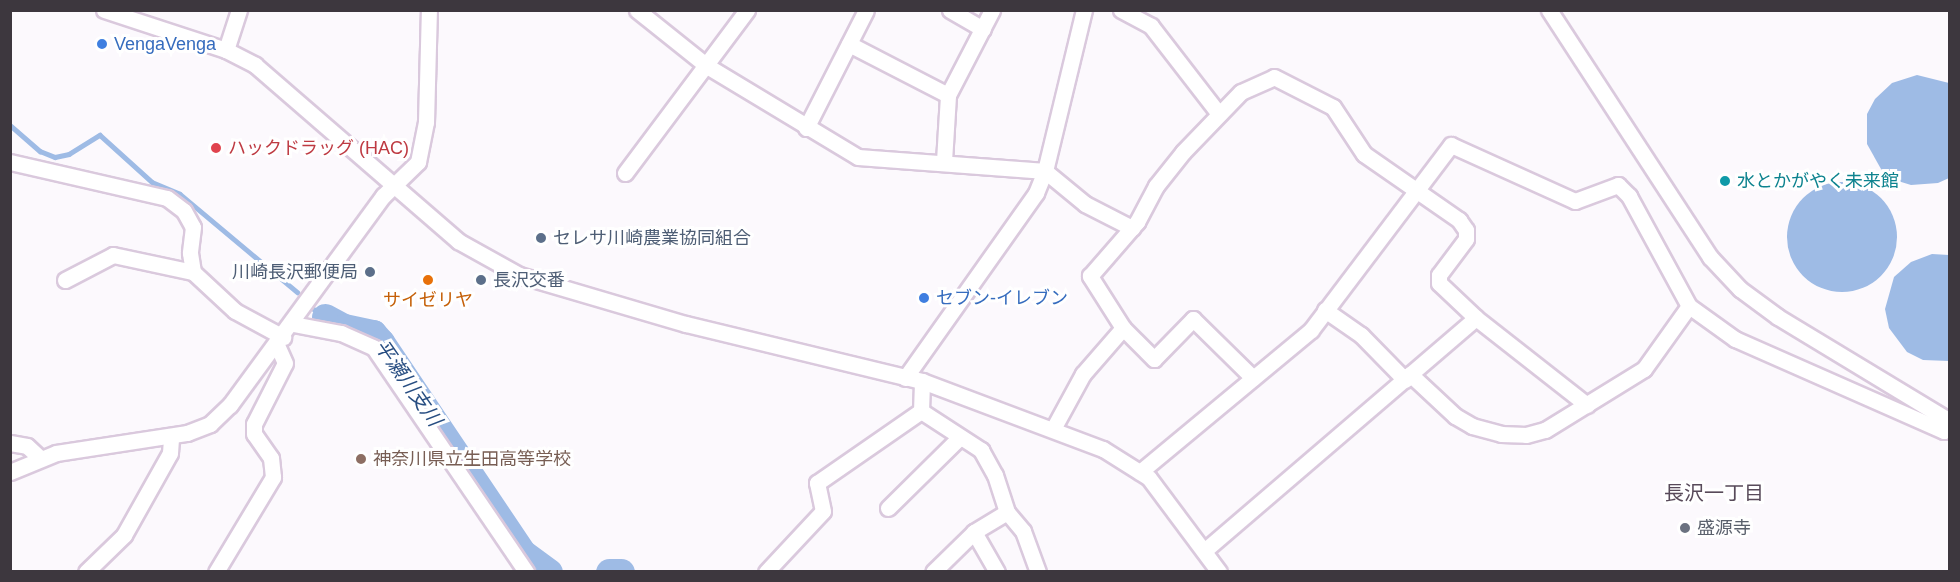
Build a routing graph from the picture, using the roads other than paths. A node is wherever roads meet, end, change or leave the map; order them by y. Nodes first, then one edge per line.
1 (104, 10) edge
2 (239, 10) edge
3 (429, 10) edge
4 (637, 10) edge
5 (747, 10) edge
6 (866, 10) edge
7 (950, 10) edge
8 (992, 10) edge
9 (1084, 10) edge
10 (1121, 10) edge
11 (1549, 10) edge
12 (983, 28) junction
13 (849, 44) junction
14 (226, 50) junction
15 (707, 66) junction
16 (948, 95) junction
17 (1219, 114) junction
18 (806, 128) junction
19 (944, 161) junction
20 (10, 162) edge
21 (1045, 171) junction
22 (625, 173) dead end
23 (392, 187) junction
24 (1414, 189) junction
25 (1132, 228) junction
26 (193, 272) junction
27 (65, 280) dead end
28 (1689, 306) junction
29 (1325, 310) junction
30 (1476, 318) junction
31 (296, 319) junction
32 (1124, 328) junction
33 (280, 341) junction
34 (1408, 377) junction
35 (905, 378) junction
36 (1253, 378) junction
37 (922, 381) junction
38 (1587, 405) junction
39 (921, 411) junction
40 (1950, 421) edge
41 (1950, 428) edge
42 (1053, 429) junction
43 (171, 437) junction
44 (958, 439) junction
45 (10, 443) edge
46 (40, 458) junction
47 (10, 472) edge
48 (1140, 472) junction
49 (888, 508) dead end
50 (1007, 512) junction
51 (974, 532) junction
52 (1204, 551) junction
53 (86, 572) edge
54 (216, 572) edge
55 (526, 572) edge
56 (766, 572) edge
57 (933, 572) edge
58 (997, 572) edge
59 (1038, 572) edge
60 (1219, 572) edge

1 - 14 street
2 - 14 street
3 - 23 street
4 - 15 street
5 - 15 street
6 - 13 street
7 - 12 street
8 - 12 street
9 - 21 street
10 - 17 street
11 - 40 street
12 - 16 street
13 - 16 street
13 - 18 street
14 - 23 street
15 - 18 street
15 - 22 street
16 - 19 street
17 - 24 street
17 - 25 street
18 - 19 street
19 - 21 street
20 - 26 street
21 - 25 street
21 - 35 street
23 - 31 street
23 - 35 street
24 - 28 street
24 - 29 street
24 - 30 street
25 - 32 street
26 - 27 street
26 - 33 street
28 - 38 street
28 - 41 street
29 - 34 street
29 - 36 street
30 - 34 street
30 - 38 street
31 - 33 street
31 - 55 street
32 - 36 street
32 - 42 street
33 - 43 street
33 - 54 street
34 - 38 street
34 - 52 street
35 - 37 street
36 - 48 street
37 - 39 street
37 - 42 street
39 - 44 street
39 - 56 street
42 - 48 street
43 - 46 street
43 - 53 street
44 - 49 street
44 - 50 street
45 - 46 street
46 - 47 street
48 - 52 street
50 - 51 street
50 - 59 street
51 - 57 street
51 - 58 street
52 - 60 street

